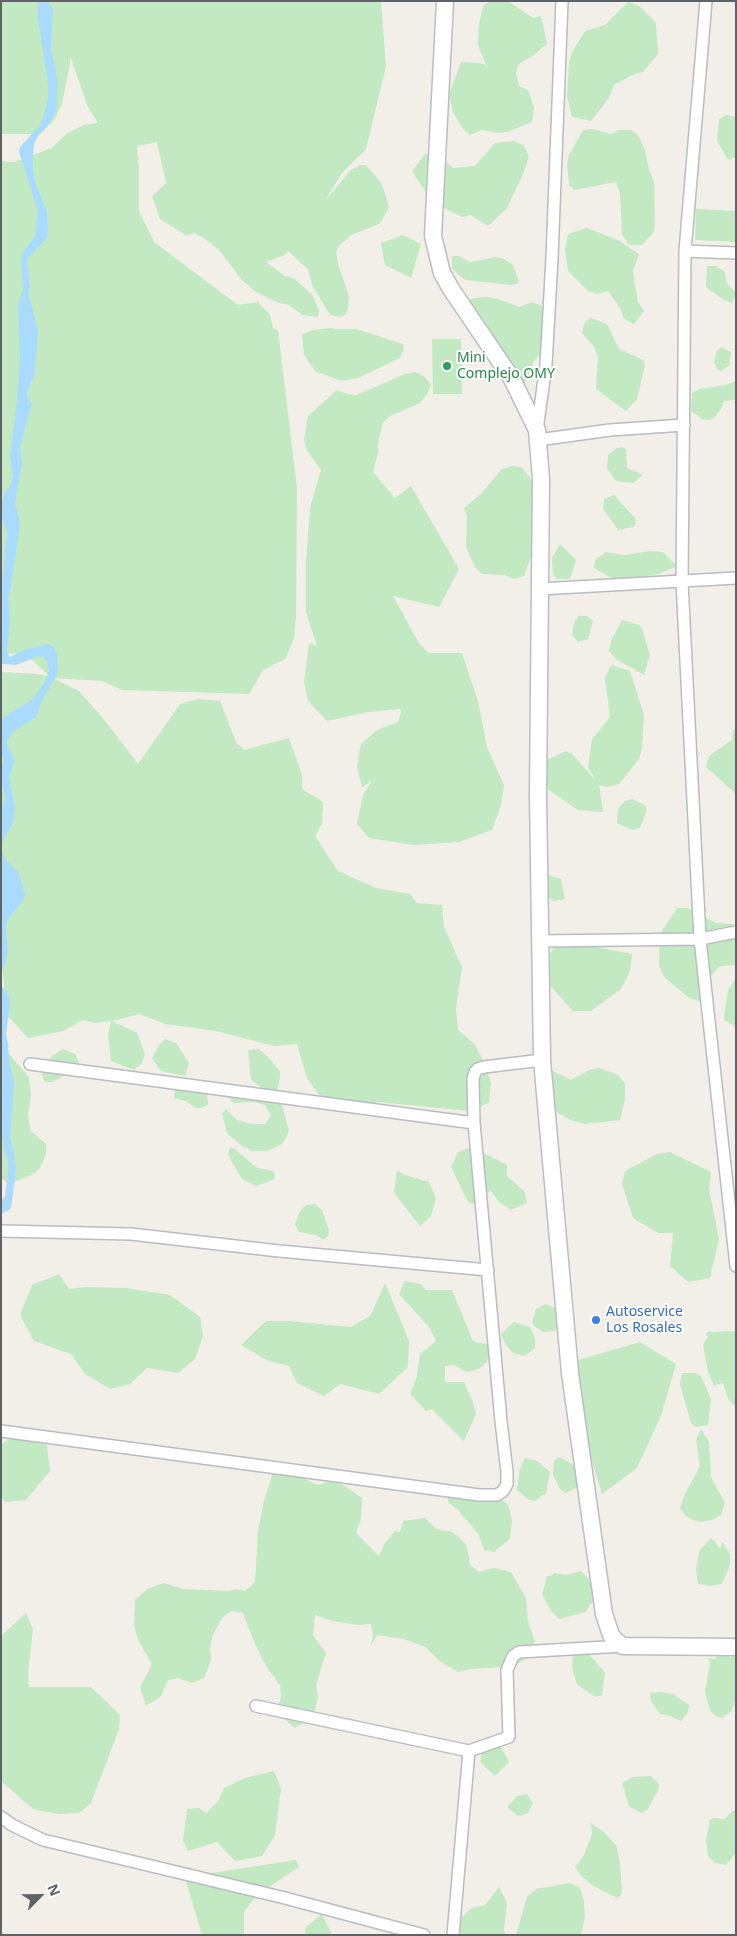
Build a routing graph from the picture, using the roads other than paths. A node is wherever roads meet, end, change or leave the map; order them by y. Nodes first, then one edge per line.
1 (445, 1) edge
2 (562, 1) edge
3 (706, 1) edge
4 (685, 251) junction
5 (736, 253) edge
6 (684, 425) junction
7 (538, 435) junction
8 (736, 578) edge
9 (682, 582) junction
10 (540, 589) junction
11 (736, 932) edge
12 (700, 939) junction
13 (540, 941) junction
14 (542, 1060) junction
15 (30, 1064) dead end
16 (474, 1123) junction
17 (1, 1231) edge
18 (736, 1266) edge
19 (488, 1270) junction
20 (1, 1431) edge
21 (623, 1646) junction
22 (736, 1648) edge
23 (256, 1706) dead end
24 (469, 1750) junction
25 (1, 1817) edge
26 (424, 1935) edge
27 (453, 1935) edge

1 - 7 main road
2 - 7 street
3 - 4 street
4 - 5 street
4 - 6 street
6 - 7 street
6 - 9 street
7 - 10 main road
8 - 9 street
9 - 10 street
9 - 12 street
10 - 13 main road
11 - 12 street
12 - 13 street
12 - 18 street
13 - 14 main road
14 - 16 street
14 - 21 main road
15 - 16 street
16 - 19 street
17 - 19 street
19 - 20 street
21 - 22 main road
21 - 24 street
23 - 24 street
24 - 27 street
25 - 26 street

